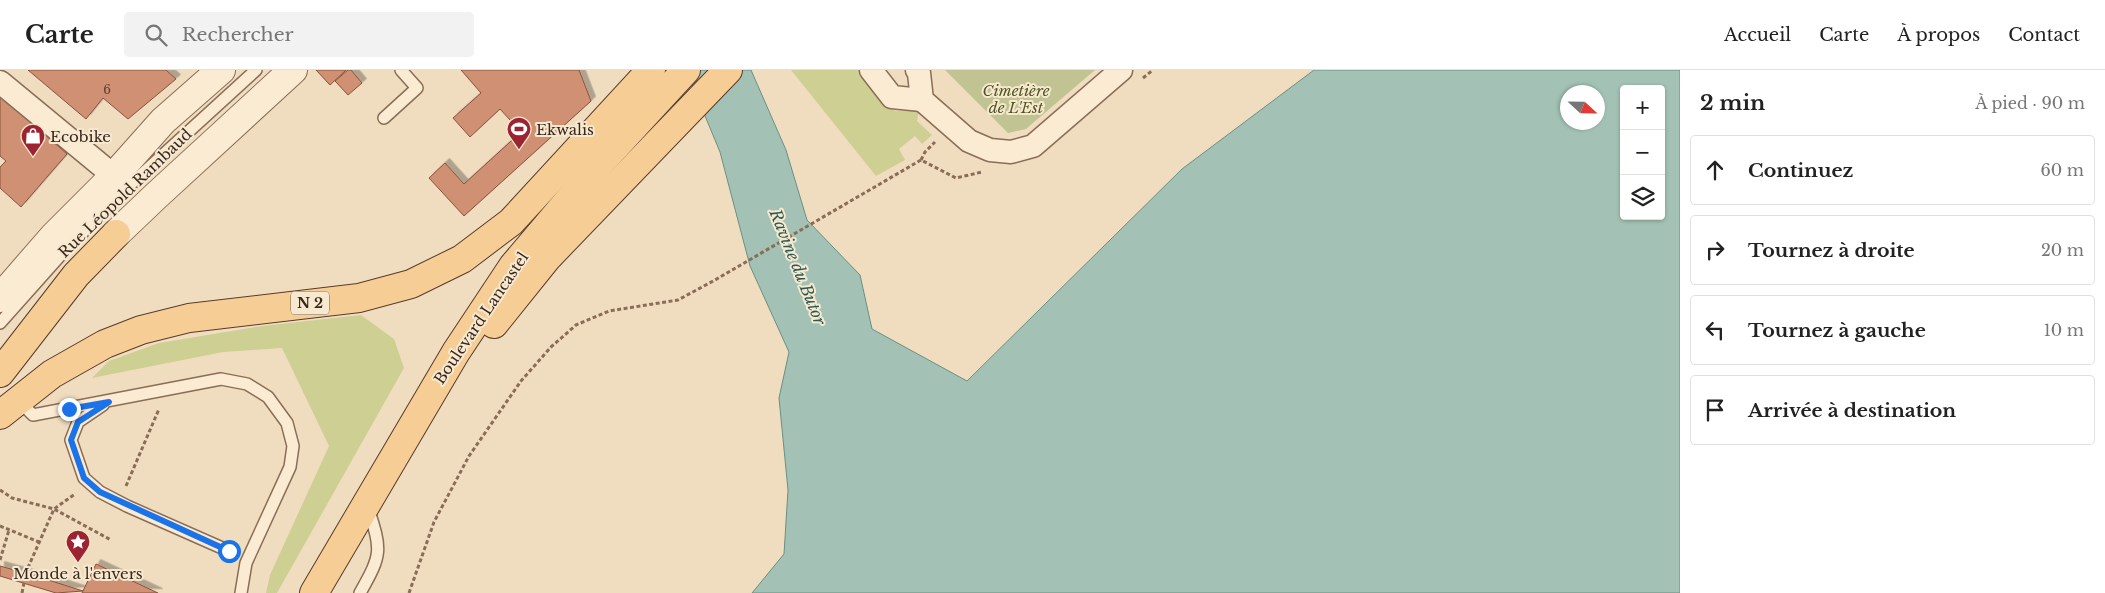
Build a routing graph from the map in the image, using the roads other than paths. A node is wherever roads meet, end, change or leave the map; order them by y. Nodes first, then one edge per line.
1 (221, 70) edge
2 (256, 70) edge
3 (293, 70) edge
4 (401, 70) edge
5 (651, 70) edge
6 (686, 70) edge
7 (728, 70) edge
8 (871, 70) edge
9 (917, 70) edge
10 (1121, 70) edge
11 (0, 82) edge
12 (922, 100) junction
13 (384, 118) dead end
14 (611, 171) junction
15 (114, 176) junction
16 (116, 234) joint
17 (0, 298) edge
18 (0, 323) edge
19 (0, 373) edge
20 (109, 402) junction
21 (9, 407) edge
22 (366, 503) junction
23 (229, 551) dead end
24 (241, 593) edge
25 (314, 593) edge
26 (360, 593) edge

1 - 15 street, Rue Léopold Rambaud
2 - 18 lane, Rue Léopold Rambaud
3 - 16 street, Rue Léopold Rambaud
4 - 13 lane
5 - 21 main road, N 2
6 - 14 main road
7 - 14 main road
8 - 12 street
9 - 12 street
10 - 12 street
11 - 15 street
14 - 22 main road
15 - 17 street, Rue Léopold Rambaud
16 - 19 main road
20 - 21 lane
20 - 23 lane
20 - 24 lane
22 - 25 main road
22 - 26 lane

